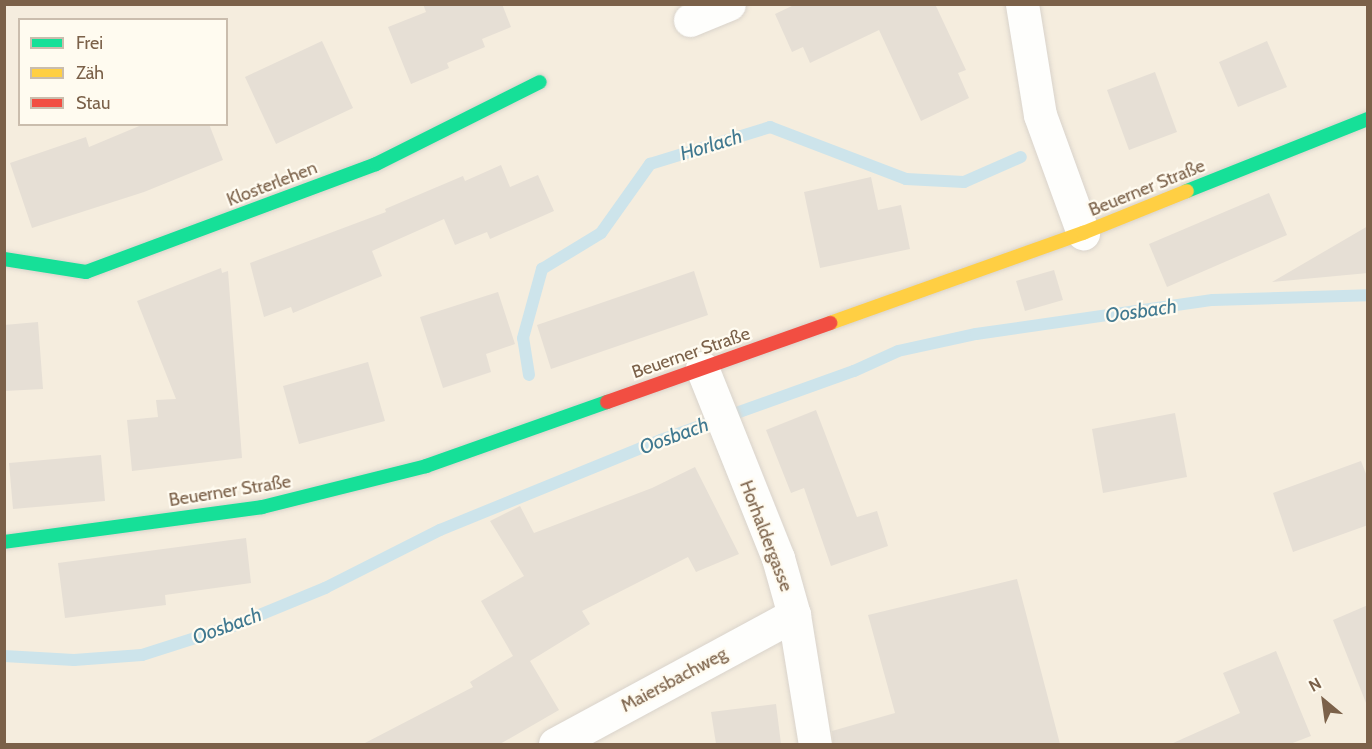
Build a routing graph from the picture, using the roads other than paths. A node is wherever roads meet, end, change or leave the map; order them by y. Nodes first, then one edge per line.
1 (729, 4) edge
2 (1022, 4) edge
3 (690, 20) dead end
4 (540, 82) dead end
5 (1368, 119) edge
6 (1083, 233) junction
7 (4, 259) edge
8 (706, 381) junction
9 (4, 542) edge
10 (794, 615) junction
11 (555, 744) edge
12 (815, 744) edge

1 - 3 street
2 - 6 street
4 - 7 main road, Klosterlehen
5 - 6 main road, Beuerner Straße
6 - 8 main road, Beuerner Straße
8 - 9 main road, Beuerner Straße
8 - 10 street, Horhaldergasse
10 - 11 street, Maiersbachweg
10 - 12 street, Horhaldergasse

